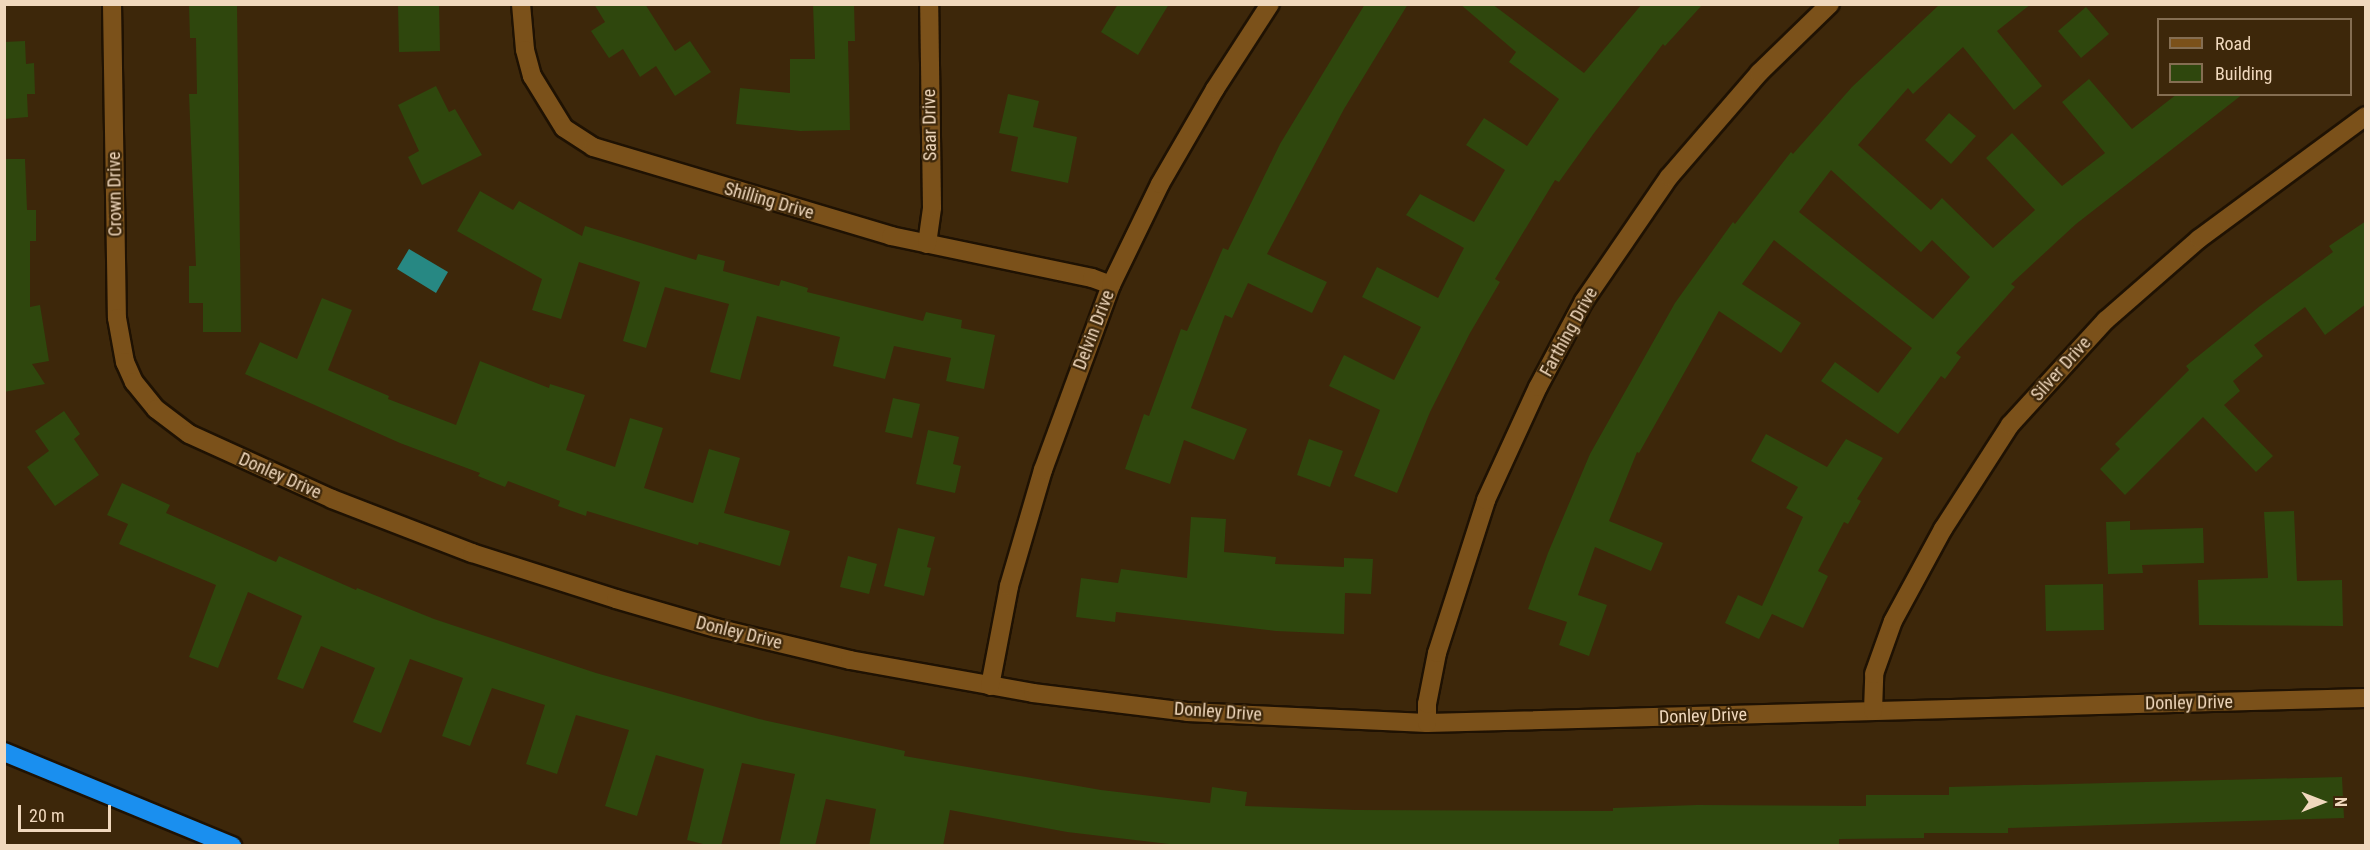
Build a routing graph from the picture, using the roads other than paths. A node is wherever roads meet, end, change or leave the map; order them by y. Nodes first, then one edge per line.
1 (112, 4) edge
2 (521, 4) edge
3 (928, 4) edge
4 (1270, 4) edge
5 (1830, 4) edge
6 (2366, 116) edge
7 (927, 244) junction
8 (1111, 285) junction
9 (134, 382) joint
10 (990, 686) junction
11 (2366, 698) edge
12 (1873, 711) junction
13 (1427, 723) junction
14 (4, 752) edge
15 (232, 846) edge

1 - 9 street, Crown Drive
2 - 7 street, Shilling Drive
3 - 7 street, Saar Drive
4 - 8 street, Delvin Drive
5 - 13 street, Farthing Drive
6 - 12 street, Silver Drive
7 - 8 street, Shilling Drive
8 - 10 street, Delvin Drive
9 - 10 street, Donley Drive
10 - 13 street, Donley Drive
11 - 12 street, Donley Drive
12 - 13 street, Donley Drive
14 - 15 highway

